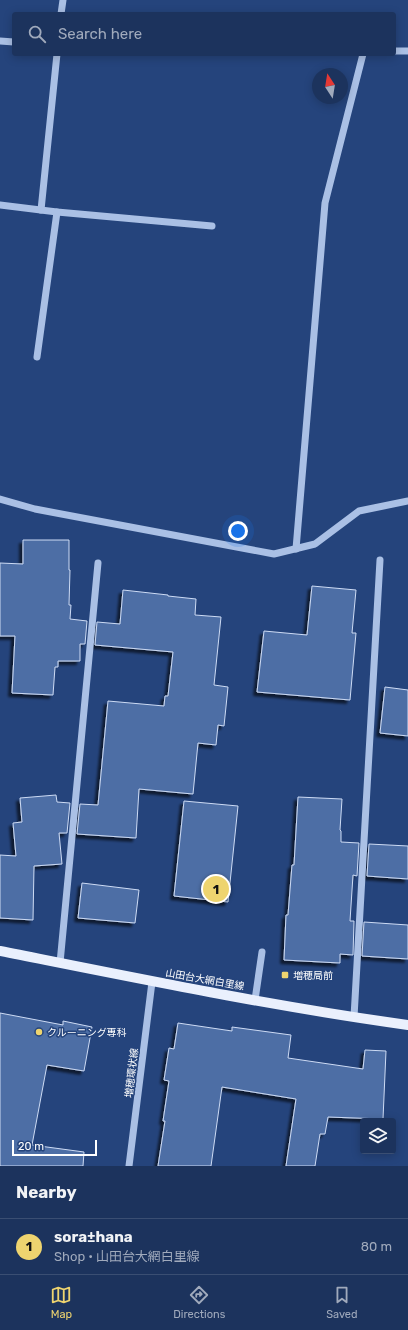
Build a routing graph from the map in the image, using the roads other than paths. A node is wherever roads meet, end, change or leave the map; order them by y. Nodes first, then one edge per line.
1 (63, 0) edge
2 (62, 12) edge
3 (0, 41) edge
4 (12, 42) edge
5 (396, 51) edge
6 (408, 51) edge
7 (57, 56) edge
8 (362, 56) edge
9 (0, 205) edge
10 (41, 210) junction
11 (58, 212) junction
12 (212, 226) dead end
13 (37, 357) dead end
14 (0, 499) edge
15 (408, 501) edge
16 (296, 549) junction
17 (380, 560) dead end
18 (98, 563) dead end
19 (0, 951) edge
20 (262, 952) dead end
21 (60, 963) junction
22 (152, 982) junction
23 (255, 1000) junction
24 (354, 1017) junction
25 (408, 1025) edge
26 (129, 1166) edge

1 - 2 street
3 - 4 street
5 - 6 street
7 - 10 street
8 - 16 street
9 - 10 street
10 - 11 street
11 - 12 street
11 - 13 street
14 - 16 street
15 - 16 street
17 - 24 street
18 - 21 street
19 - 21 main road, 山田台大網白里線
20 - 23 street
21 - 22 main road, 山田台大網白里線
22 - 23 main road, 山田台大網白里線
22 - 26 street, 増穂環状線
23 - 24 main road, 山田台大網白里線
24 - 25 main road, 山田台大網白里線

